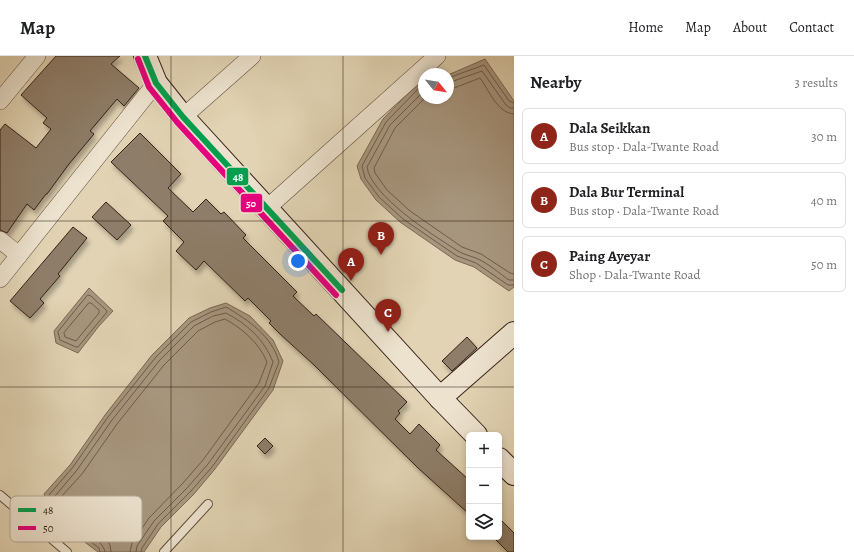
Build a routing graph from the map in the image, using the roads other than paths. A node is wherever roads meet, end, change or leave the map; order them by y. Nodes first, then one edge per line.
1 (37, 56) edge
2 (145, 56) edge
3 (252, 56) edge
4 (437, 56) edge
5 (156, 83) junction
6 (0, 101) edge
7 (182, 117) junction
8 (266, 208) junction
9 (0, 240) edge
10 (19, 255) junction
11 (0, 279) edge
12 (514, 333) edge
13 (440, 398) junction
14 (473, 432) edge
15 (502, 462) edge
16 (514, 474) edge
17 (0, 495) edge
18 (10, 503) edge
19 (208, 504) dead end
20 (56, 542) edge
21 (68, 552) edge
22 (164, 552) edge

1 - 6 street
2 - 5 main road
3 - 7 street
4 - 8 street
5 - 7 main road
5 - 10 street
7 - 8 main road
8 - 13 main road
9 - 10 street
10 - 11 street
12 - 13 main road
13 - 14 main road
15 - 16 main road
17 - 18 lane
19 - 22 lane
20 - 21 lane

